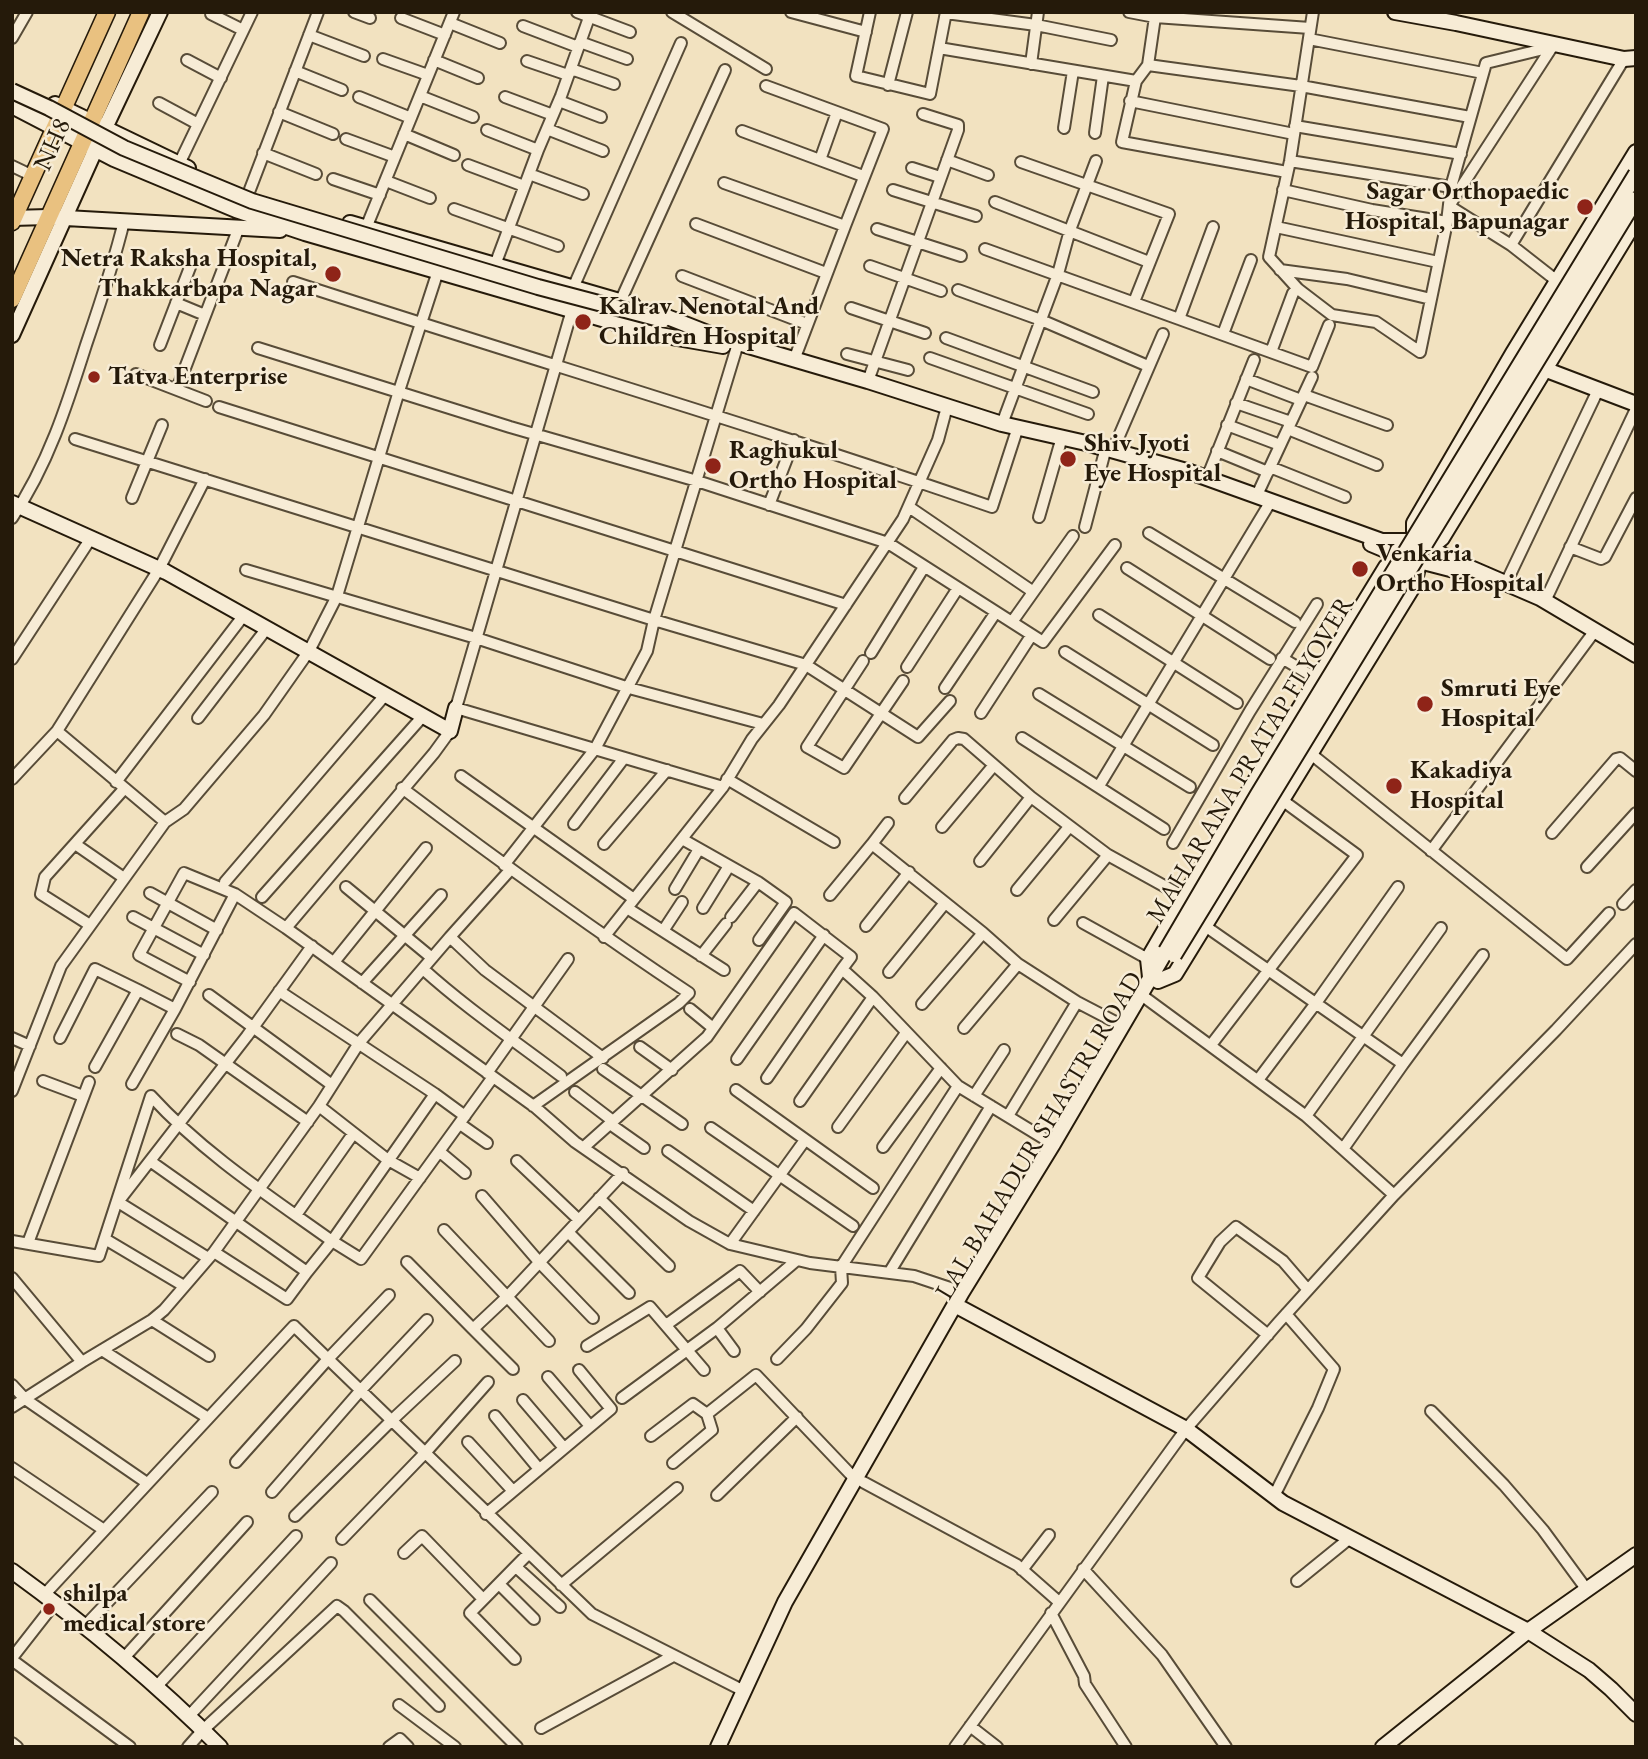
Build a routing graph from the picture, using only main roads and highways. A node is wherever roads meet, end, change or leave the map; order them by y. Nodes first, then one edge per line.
1 (107, 12) edge
2 (141, 12) edge
3 (160, 12) edge
4 (1395, 12) edge
5 (1630, 58) edge
6 (12, 85) edge
7 (12, 91) edge
8 (12, 98) edge
9 (12, 106) edge
10 (65, 107) junction
11 (98, 124) junction
12 (56, 127) junction
13 (88, 146) junction
14 (1636, 152) edge
15 (1636, 174) edge
16 (1636, 199) edge
17 (311, 213) junction
18 (56, 218) junction
19 (13, 219) edge
20 (1636, 220) edge
21 (305, 233) junction
22 (12, 299) edge
23 (663, 324) junction
24 (12, 335) edge
25 (717, 341) junction
26 (1544, 369) junction
27 (1636, 404) edge
28 (945, 410) junction
29 (1108, 453) junction
30 (15, 509) edge
31 (1410, 539) junction
32 (1430, 548) junction
33 (1402, 557) junction
34 (1422, 565) junction
35 (1636, 655) edge
36 (1636, 664) edge
37 (456, 708) road end
38 (1170, 953) junction
39 (1154, 979) junction
40 (1144, 996) junction
41 (960, 1302) junction
42 (859, 1480) junction
43 (1636, 1555) edge
44 (12, 1571) edge
45 (1528, 1631) junction
46 (1636, 1714) edge
47 (220, 1747) edge
48 (718, 1747) edge
49 (727, 1747) edge
50 (1383, 1747) edge

1 - 10 main road, NH8
2 - 11 main road, NH8
3 - 11 main road
4 - 5 main road
6 - 10 main road
7 - 23 main road, bridge
8 - 23 main road, bridge
9 - 12 main road
10 - 11 main road
10 - 12 main road, NH8
11 - 13 main road, NH8
11 - 17 main road
12 - 13 main road
12 - 19 main road, NH8
13 - 18 main road, NH8
13 - 21 main road
14 - 31 main road
15 - 38 main road, MAHARANA PRATAP FLYOVER, bridge
16 - 38 main road, MAHARANA PRATAP FLYOVER, bridge
17 - 21 main road
17 - 25 main road
18 - 19 main road
18 - 21 main road
18 - 22 main road, NH8
18 - 24 main road
20 - 26 main road
21 - 25 main road
23 - 25 main road
25 - 28 main road
25 - 28 main road
26 - 27 main road
26 - 32 main road
28 - 29 main road
28 - 29 main road
29 - 31 main road
29 - 33 main road
30 - 37 main road
31 - 32 main road
31 - 33 main road
32 - 34 main road
32 - 35 main road
33 - 34 main road
33 - 39 main road
34 - 36 main road
34 - 39 main road, LAL BAHADUR SHASTRI ROAD
38 - 39 main road, MAHARANA PRATAP FLYOVER
39 - 40 main road, LAL BAHADUR SHASTRI ROAD
40 - 41 main road, LAL BAHADUR SHASTRI ROAD
40 - 41 main road
41 - 42 main road, LAL BAHADUR SHASTRI ROAD
41 - 45 main road
42 - 48 main road
42 - 49 main road, LAL BAHADUR SHASTRI ROAD
43 - 45 main road
44 - 47 main road
45 - 46 main road
45 - 50 main road

